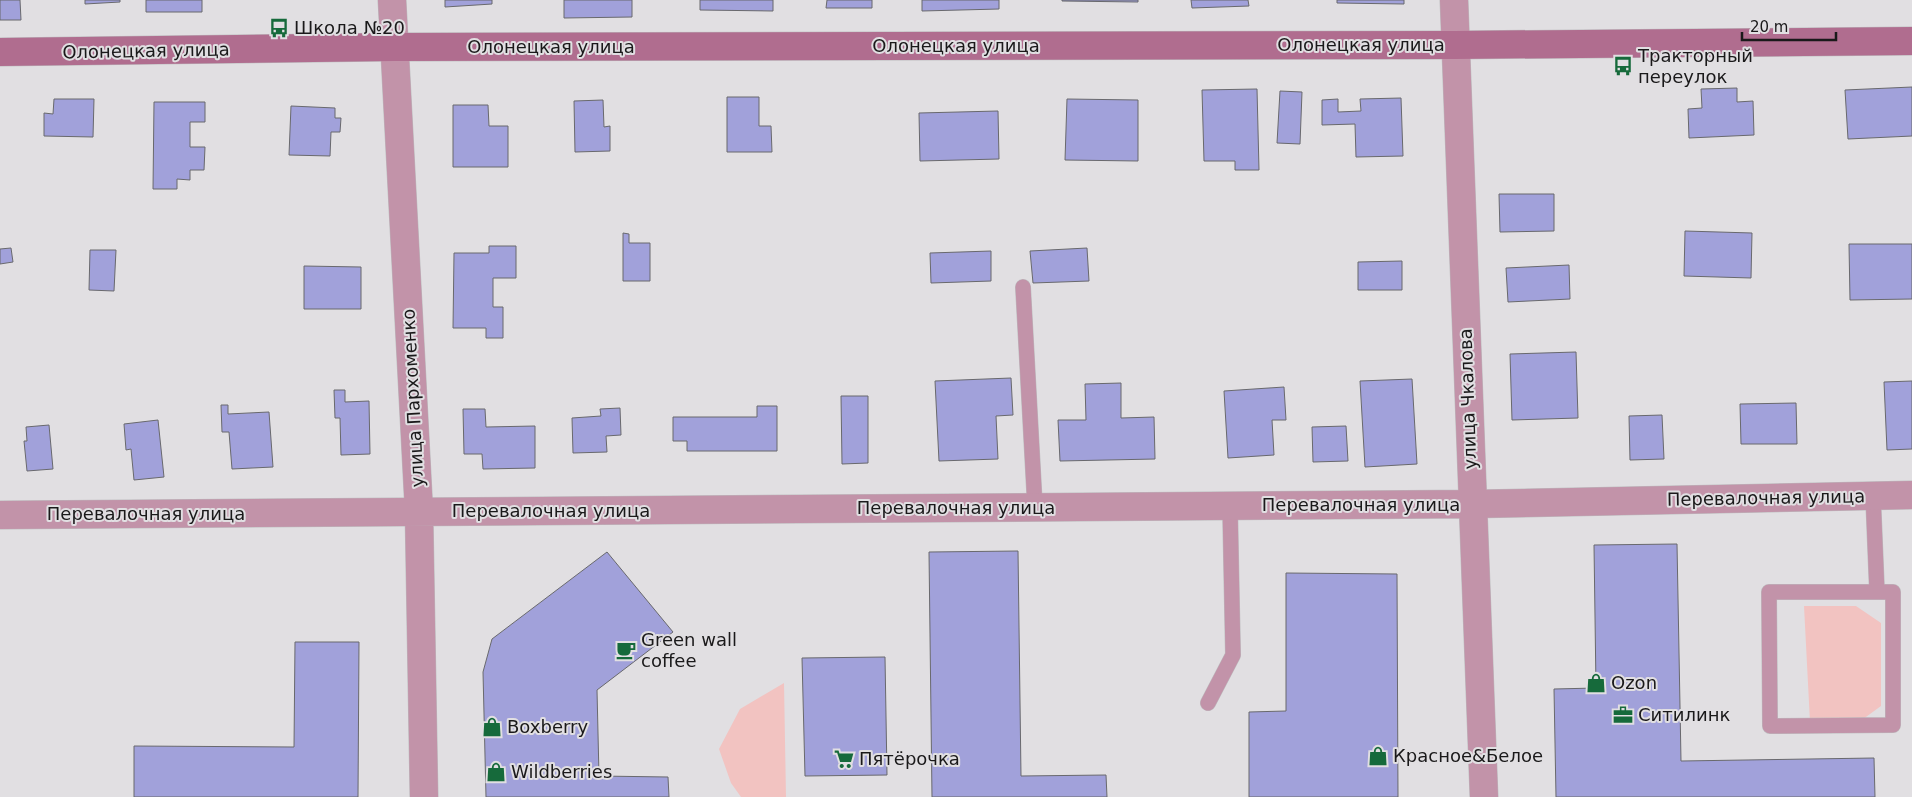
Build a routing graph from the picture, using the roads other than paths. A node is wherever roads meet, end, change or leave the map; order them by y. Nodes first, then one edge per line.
1 (392, 0) edge
2 (1454, 0) edge
3 (1912, 41) edge
4 (1454, 45) junction
5 (394, 47) junction
6 (0, 52) edge
7 (1023, 287) dead end
8 (1912, 495) edge
9 (1873, 496) junction
10 (1472, 504) junction
11 (1230, 506) junction
12 (1035, 507) junction
13 (419, 512) junction
14 (0, 515) edge
15 (1877, 592) junction
16 (1208, 703) dead end
17 (424, 797) edge
18 (1484, 797) edge

1 - 5 street, улица Пархоменко
2 - 4 street, улица Чкалова
3 - 4 main road, Олонецкая улица
4 - 5 main road, Олонецкая улица
4 - 10 street, улица Чкалова
5 - 6 main road, Олонецкая улица
5 - 13 street, улица Пархоменко
7 - 12 lane
8 - 9 street, Перевалочная улица
9 - 10 street, Перевалочная улица
9 - 15 lane
10 - 11 street, Перевалочная улица
10 - 18 street, улица Чкалова
11 - 12 street, Перевалочная улица
11 - 16 lane
12 - 13 street, Перевалочная улица
13 - 14 street, Перевалочная улица
13 - 17 street, улица Пархоменко
15 - 15 lane

